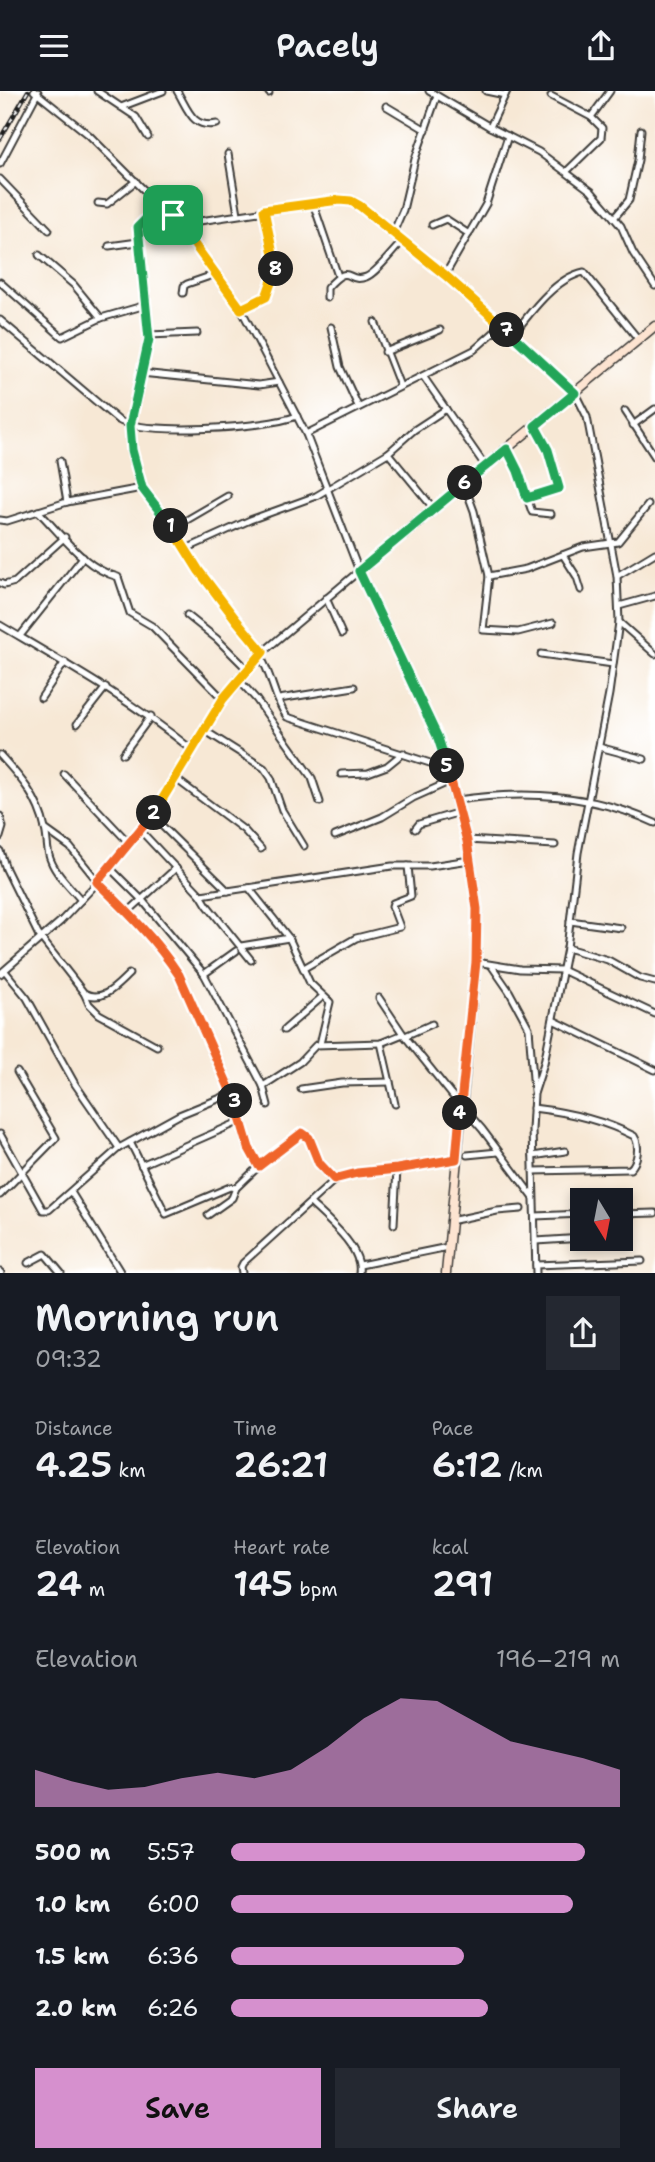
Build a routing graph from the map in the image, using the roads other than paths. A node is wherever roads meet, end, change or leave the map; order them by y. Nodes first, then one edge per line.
1 (97, 91) edge
2 (163, 91) edge
3 (177, 91) edge
4 (429, 91) edge
5 (486, 91) edge
6 (610, 91) edge
7 (37, 92) edge
8 (506, 93) edge
9 (437, 96) junction
10 (551, 96) dead end
11 (386, 106) dead end
12 (121, 107) junction
13 (591, 117) junction
14 (218, 124) dead end
15 (490, 127) junction
16 (640, 129) dead end
17 (426, 130) junction
18 (508, 136) junction
19 (148, 137) dead end
20 (228, 154) dead end
21 (0, 164) edge
22 (567, 171) junction
23 (0, 179) edge
24 (136, 181) junction
25 (98, 203) dead end
26 (313, 203) junction
27 (264, 210) junction
28 (239, 214) junction
29 (173, 215) junction
30 (614, 218) junction
31 (180, 224) junction
32 (432, 225) dead end
33 (49, 230) dead end
34 (393, 233) junction
35 (469, 234) junction
36 (402, 241) junction
37 (138, 242) junction
38 (109, 246) dead end
39 (39, 255) dead end
40 (216, 274) junction
41 (445, 275) junction
42 (338, 276) junction
43 (0, 282) edge
44 (655, 286) edge
45 (183, 293) dead end
46 (327, 298) dead end
47 (146, 305) junction
48 (241, 309) junction
49 (101, 319) junction
50 (0, 320) edge
51 (375, 322) dead end
52 (502, 325) junction
53 (331, 327) dead end
54 (655, 327) edge
55 (440, 330) dead end
56 (197, 333) dead end
57 (149, 335) junction
58 (513, 335) junction
59 (639, 340) junction
60 (385, 352) junction
61 (141, 373) junction
62 (423, 376) junction
63 (279, 382) junction
64 (400, 386) junction
65 (575, 393) junction
66 (358, 406) junction
67 (446, 409) junction
68 (655, 409) edge
69 (625, 411) dead end
70 (297, 416) junction
71 (633, 425) junction
72 (130, 426) junction
73 (535, 426) junction
74 (306, 434) junction
75 (507, 449) junction
76 (388, 453) junction
77 (655, 457) edge
78 (60, 461) dead end
79 (486, 467) junction
80 (464, 484) junction
81 (327, 487) junction
82 (142, 488) junction
83 (228, 496) dead end
84 (527, 498) junction
85 (67, 502) junction
86 (648, 505) dead end
87 (434, 509) junction
88 (38, 511) junction
89 (551, 514) dead end
90 (0, 520) edge
91 (173, 528) junction
92 (65, 537) junction
93 (611, 543) junction
94 (186, 549) junction
95 (655, 553) edge
96 (563, 555) junction
97 (83, 557) junction
98 (359, 571) junction
99 (489, 576) junction
100 (617, 576) junction
101 (0, 583) edge
102 (581, 590) dead end
103 (655, 596) edge
104 (326, 598) junction
105 (620, 606) junction
106 (187, 615) dead end
107 (619, 622) junction
108 (553, 623) dead end
109 (1, 627) edge
110 (342, 634) dead end
111 (20, 636) junction
112 (261, 654) junction
113 (655, 654) edge
114 (541, 655) dead end
115 (65, 662) junction
116 (613, 664) junction
117 (247, 669) junction
118 (238, 679) junction
119 (106, 687) junction
120 (354, 687) dead end
121 (41, 698) dead end
122 (223, 699) junction
123 (279, 699) junction
124 (151, 716) junction
125 (77, 724) dead end
126 (204, 730) junction
127 (599, 747) junction
128 (191, 749) junction
129 (391, 750) junction
130 (403, 753) junction
131 (123, 754) dead end
132 (0, 755) edge
133 (395, 757) junction
134 (644, 759) dead end
135 (447, 765) junction
136 (64, 774) dead end
137 (341, 774) dead end
138 (176, 779) junction
139 (452, 782) junction
140 (457, 800) junction
141 (589, 801) junction
142 (320, 802) dead end
143 (460, 812) junction
144 (0, 816) edge
145 (152, 816) junction
146 (655, 823) edge
147 (45, 829) junction
148 (140, 829) junction
149 (415, 829) dead end
150 (335, 836) dead end
151 (0, 837) edge
152 (467, 841) junction
153 (128, 842) junction
154 (555, 845) dead end
155 (304, 846) dead end
156 (261, 849) dead end
157 (0, 851) edge
158 (470, 860) junction
159 (408, 866) junction
160 (109, 867) junction
161 (176, 868) junction
162 (97, 882) junction
163 (249, 888) junction
164 (229, 891) junction
165 (201, 895) junction
166 (81, 900) junction
167 (143, 901) junction
168 (128, 912) junction
169 (570, 921) junction
170 (621, 927) dead end
171 (289, 937) junction
172 (43, 938) junction
173 (241, 946) junction
174 (567, 948) junction
175 (236, 951) dead end
176 (251, 960) dead end
177 (476, 962) junction
178 (491, 965) junction
179 (304, 968) junction
180 (562, 970) junction
181 (2, 973) edge
182 (130, 974) dead end
183 (204, 974) junction
184 (655, 982) edge
185 (84, 993) junction
186 (100, 997) junction
187 (322, 997) junction
188 (379, 997) dead end
189 (94, 1010) junction
190 (655, 1014) edge
191 (553, 1020) junction
192 (432, 1024) dead end
193 (284, 1030) dead end
194 (404, 1035) junction
195 (320, 1044) junction
196 (381, 1044) junction
197 (157, 1046) dead end
198 (655, 1070) edge
199 (17, 1072) dead end
200 (390, 1082) junction
201 (264, 1086) junction
202 (301, 1089) dead end
203 (233, 1093) junction
204 (534, 1094) junction
205 (395, 1104) dead end
206 (268, 1105) dead end
207 (461, 1106) junction
208 (533, 1108) junction
209 (241, 1121) junction
210 (0, 1134) edge
211 (130, 1142) junction
212 (118, 1148) junction
213 (498, 1151) junction
214 (565, 1151) dead end
215 (467, 1155) dead end
216 (533, 1156) junction
217 (456, 1159) junction
218 (141, 1165) junction
219 (259, 1166) junction
220 (397, 1169) junction
221 (533, 1171) junction
222 (22, 1172) junction
223 (334, 1179) junction
224 (236, 1188) junction
225 (71, 1192) junction
226 (0, 1195) edge
227 (533, 1197) junction
228 (310, 1203) junction
229 (521, 1209) dead end
230 (655, 1213) edge
231 (634, 1214) edge
232 (208, 1215) dead end
233 (570, 1215) edge
234 (535, 1216) junction
235 (450, 1221) junction
236 (394, 1224) dead end
237 (570, 1239) edge
238 (536, 1241) junction
239 (448, 1247) junction
240 (642, 1261) dead end
241 (28, 1263) dead end
242 (360, 1265) junction
243 (536, 1265) junction
244 (61, 1273) edge
245 (121, 1273) edge
246 (242, 1273) edge
247 (359, 1273) edge
248 (446, 1273) edge
249 (537, 1273) edge

1 - 12 street
2 - 12 street
3 - 14 street
4 - 9 street
5 - 8 street
6 - 13 street
7 - 21 street
7 - 24 street
8 - 15 street
9 - 15 street
9 - 17 street
10 - 13 street
11 - 17 street
12 - 19 street
13 - 22 street
15 - 18 street
16 - 30 street
17 - 34 street
18 - 22 street
18 - 35 street
20 - 28 street
22 - 30 street
23 - 33 street
24 - 25 street
24 - 29 street
26 - 27 street
26 - 34 street
26 - 42 street
27 - 28 street
27 - 48 street
28 - 31 street
29 - 31 street
29 - 37 street
30 - 44 street
31 - 40 street
32 - 35 street
34 - 36 street
35 - 41 street
36 - 41 street
36 - 42 street
37 - 38 street
37 - 47 street
39 - 49 street
40 - 45 street
40 - 48 street
41 - 52 street
42 - 46 street
43 - 49 street
47 - 49 street
47 - 57 street
48 - 63 street
50 - 72 street
51 - 60 street
52 - 58 street
52 - 62 street
53 - 66 street
54 - 59 main road
55 - 60 street
56 - 57 street
57 - 61 street
58 - 59 street
58 - 65 street
59 - 65 main road
60 - 64 street
61 - 63 street
61 - 72 street
62 - 64 street
62 - 67 street
63 - 70 street
64 - 66 street
65 - 73 main road
65 - 93 street
66 - 74 street
67 - 76 street
67 - 79 street
68 - 71 street
69 - 71 street
70 - 72 street
70 - 74 street
71 - 77 street
72 - 82 street
73 - 75 main road
73 - 84 street
74 - 81 street
75 - 79 main road
75 - 84 street
76 - 81 street
76 - 87 street
78 - 85 street
79 - 80 main road
80 - 87 main road
80 - 99 street
81 - 94 street
81 - 98 street
82 - 85 street
82 - 91 street
83 - 91 street
84 - 89 street
85 - 88 street
86 - 93 street
87 - 98 main road
88 - 90 street
88 - 92 street
91 - 94 street
92 - 97 street
92 - 101 street
93 - 96 street
93 - 100 street
94 - 112 street
95 - 100 street
96 - 99 street
96 - 102 street
97 - 111 street
97 - 122 street
98 - 104 street
98 - 135 main road
99 - 108 street
100 - 105 street
103 - 105 street
104 - 110 street
104 - 112 street
105 - 107 street
106 - 117 street
107 - 113 street
107 - 116 street
109 - 111 street
111 - 115 street
112 - 117 street
112 - 123 street
114 - 116 street
115 - 119 street
115 - 121 street
116 - 127 street
117 - 118 street
118 - 122 street
118 - 142 street
119 - 124 street
119 - 125 street
120 - 123 street
122 - 126 street
123 - 129 street
124 - 128 street
124 - 131 street
126 - 128 street
126 - 155 street
127 - 134 street
127 - 141 street
128 - 138 street
129 - 130 street
129 - 133 street
130 - 133 street
130 - 135 street
132 - 147 street
133 - 137 street
135 - 139 main road
136 - 153 street
138 - 145 street
138 - 156 street
139 - 140 main road
139 - 150 street
140 - 141 street
140 - 143 main road
141 - 146 street
141 - 169 street
143 - 149 street
143 - 152 main road
144 - 151 street
145 - 148 street
145 - 164 street
147 - 162 street
147 - 166 street
148 - 153 street
148 - 161 street
152 - 154 street
152 - 158 main road
153 - 160 street
157 - 172 street
158 - 159 street
158 - 177 main road
159 - 163 street
159 - 179 street
160 - 162 street
160 - 167 street
161 - 165 street
161 - 167 street
162 - 166 street
162 - 168 street
163 - 164 street
163 - 171 street
164 - 165 street
165 - 173 street
166 - 172 street
167 - 168 street
167 - 183 street
168 - 203 street
169 - 170 street
169 - 174 street
171 - 173 street
171 - 179 street
172 - 181 street
172 - 185 street
173 - 176 street
174 - 180 street
174 - 184 street
175 - 183 street
177 - 178 street
177 - 207 main road
178 - 180 street
178 - 204 street
179 - 187 street
180 - 190 street
180 - 191 street
181 - 212 street
182 - 186 street
183 - 201 street
185 - 186 street
185 - 189 street
186 - 189 street
187 - 193 street
187 - 195 street
188 - 194 street
189 - 197 street
191 - 198 street
191 - 204 street
192 - 194 street
194 - 196 street
194 - 207 street
195 - 196 street
195 - 201 street
196 - 200 street
199 - 222 street
200 - 202 street
200 - 205 street
201 - 206 street
203 - 209 street
203 - 211 street
204 - 208 street
207 - 213 street
207 - 217 main road
208 - 216 street
208 - 221 street
209 - 218 street
209 - 219 street
210 - 222 street
211 - 212 street
211 - 218 street
212 - 225 street
213 - 215 street
213 - 227 street
214 - 216 street
216 - 221 street
217 - 220 street
217 - 235 main road
218 - 224 street
219 - 223 street
219 - 224 street
220 - 223 street
220 - 236 street
221 - 227 street
222 - 225 street
222 - 226 street
223 - 228 street
224 - 232 street
225 - 245 street
227 - 234 street
228 - 242 street
228 - 246 street
229 - 235 street
230 - 231 street
233 - 234 street
234 - 238 street
235 - 239 main road
237 - 238 street
238 - 243 street
239 - 242 street
239 - 248 main road
240 - 243 street
241 - 244 street
242 - 247 street
243 - 249 street

